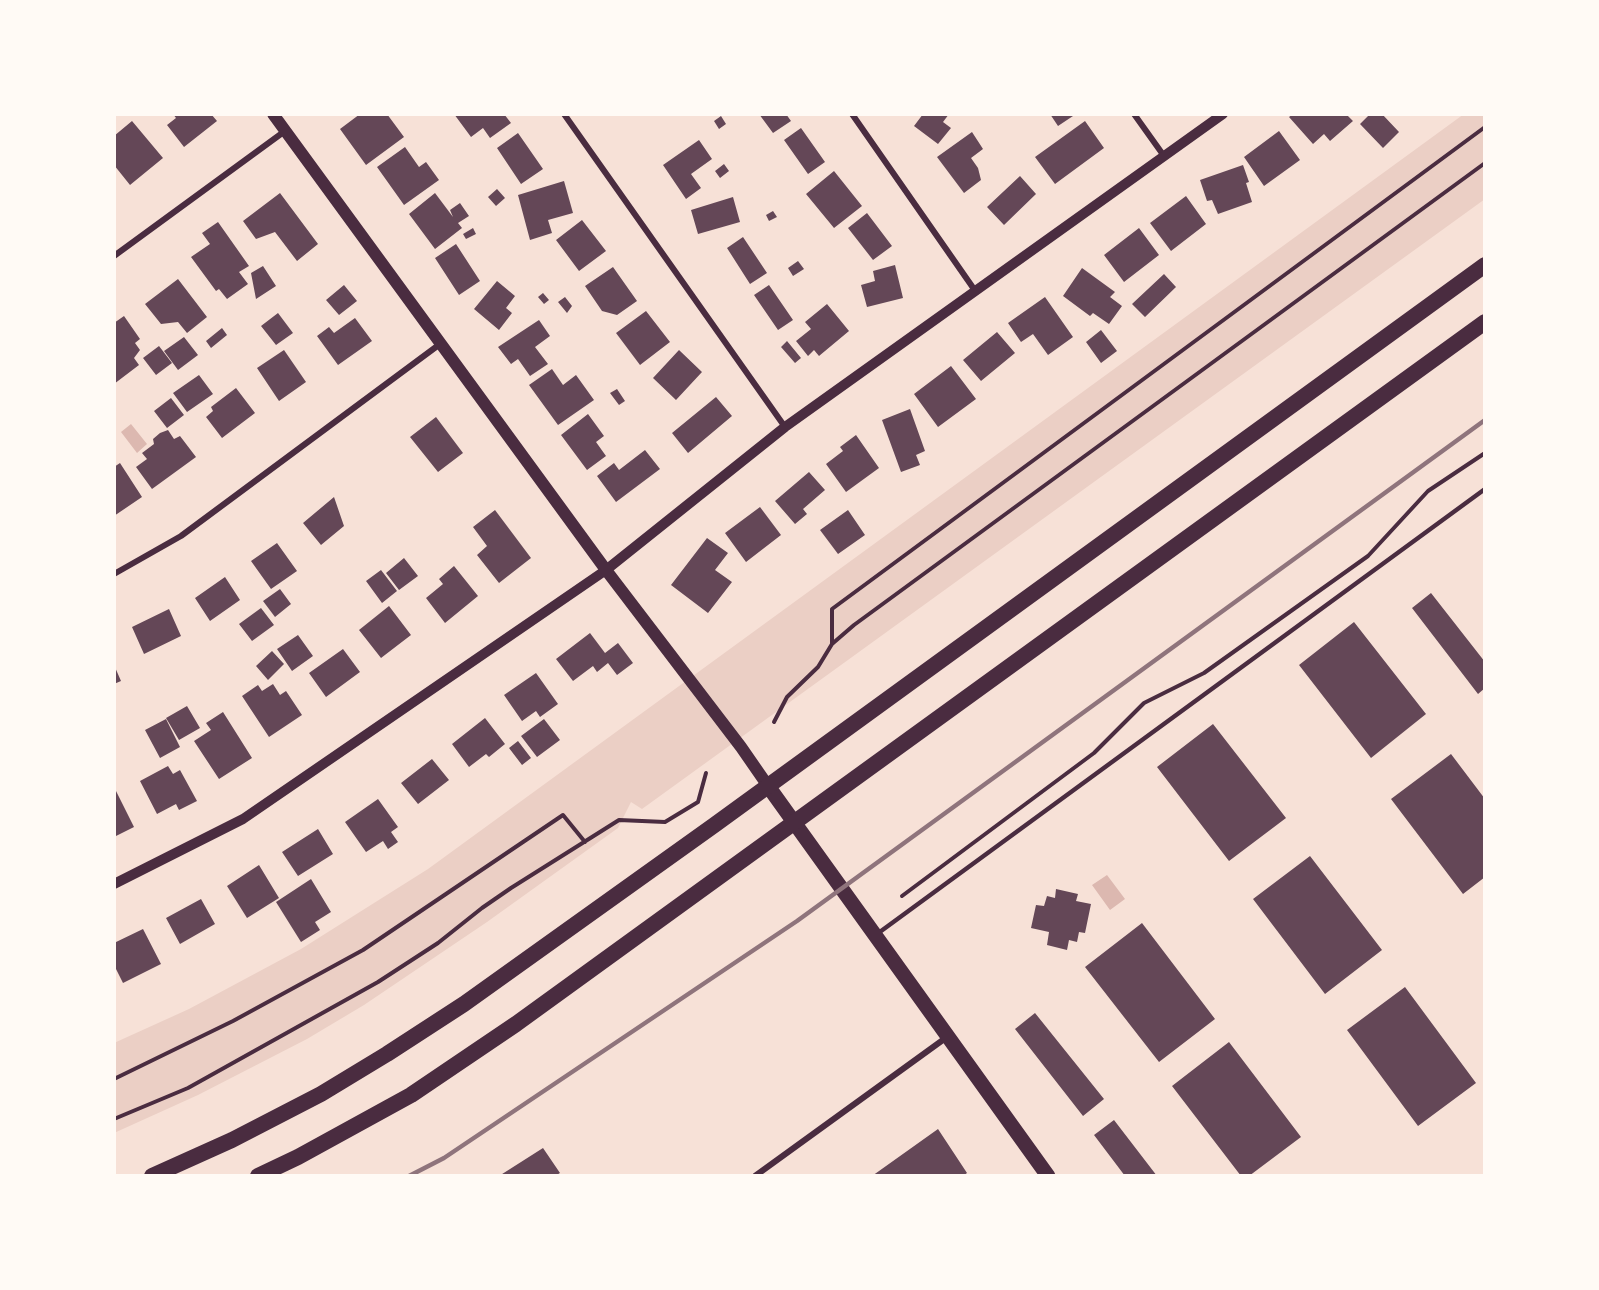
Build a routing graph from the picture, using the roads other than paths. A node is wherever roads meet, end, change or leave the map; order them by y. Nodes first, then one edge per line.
1 (273, 114) edge
2 (564, 114) edge
3 (852, 114) edge
4 (1134, 114) edge
5 (1223, 114) edge
6 (285, 131) junction
7 (1164, 156) junction
8 (114, 255) edge
9 (1485, 264) edge
10 (976, 292) junction
11 (1485, 322) edge
12 (440, 344) junction
13 (785, 427) junction
14 (1485, 489) edge
15 (606, 570) junction
16 (114, 574) edge
17 (768, 786) junction
18 (794, 824) junction
19 (114, 884) edge
20 (874, 935) junction
21 (948, 1037) junction
22 (152, 1176) edge
23 (258, 1176) edge
24 (755, 1176) edge
25 (1048, 1176) edge

1 - 6 main road
2 - 13 street
3 - 10 street
4 - 7 street
5 - 7 street
6 - 8 street
6 - 12 main road
7 - 10 street
9 - 17 highway
10 - 13 street
11 - 18 highway
12 - 15 main road
12 - 16 street
13 - 15 street
14 - 20 lane
15 - 17 main road
15 - 19 street
17 - 18 main road
17 - 22 highway
18 - 20 main road
18 - 23 highway
20 - 21 main road
21 - 24 street
21 - 25 main road

